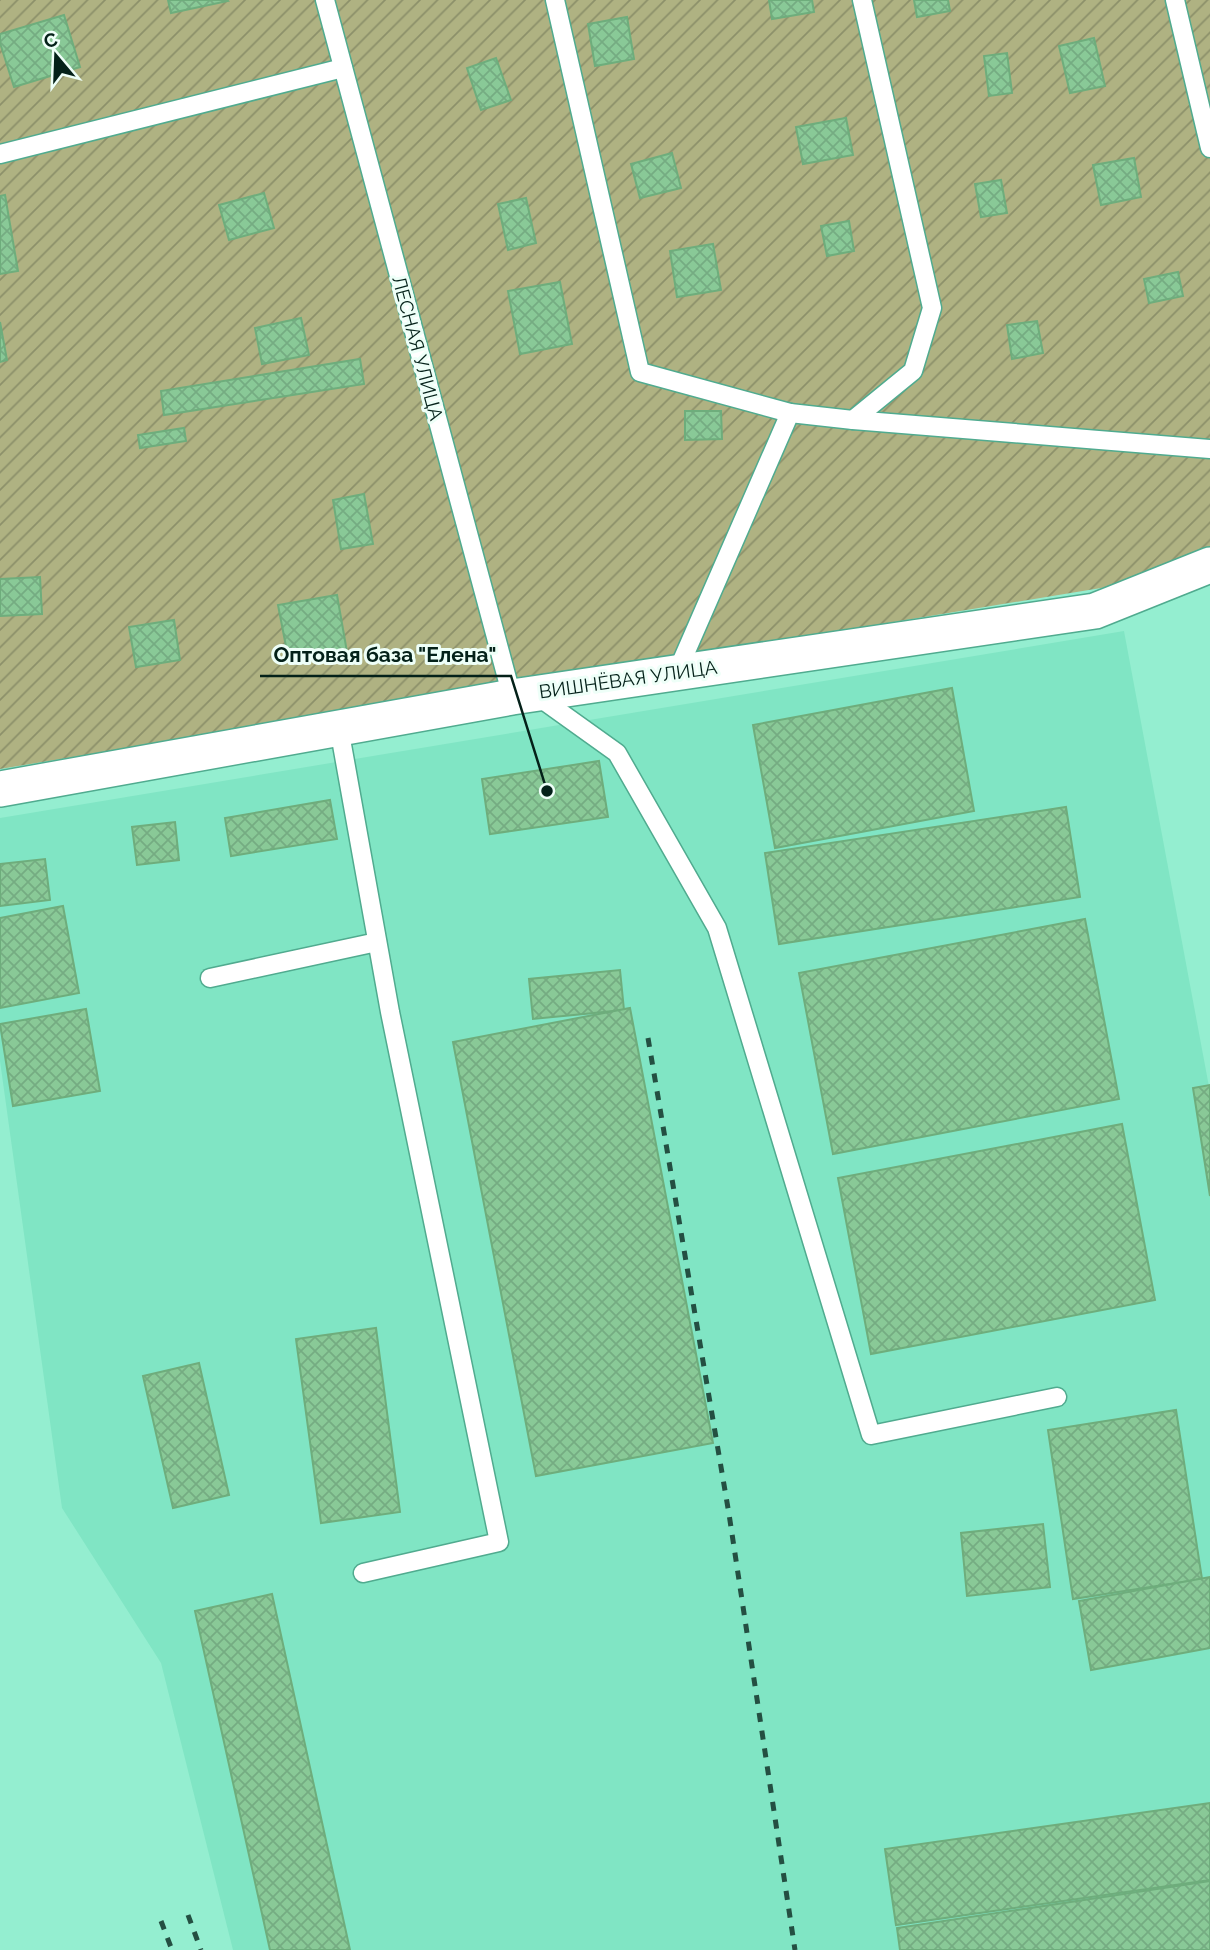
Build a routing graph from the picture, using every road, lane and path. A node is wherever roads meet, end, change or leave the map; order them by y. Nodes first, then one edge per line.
1 (325, 0) edge
2 (555, 0) edge
3 (862, 0) edge
4 (1175, 0) edge
5 (343, 68) junction
6 (1210, 148) edge
7 (0, 154) edge
8 (790, 413) junction
9 (853, 420) junction
10 (1210, 449) edge
11 (1210, 565) edge
12 (677, 672) junction
13 (522, 695) junction
14 (339, 728) junction
15 (0, 789) edge
16 (377, 943) junction
17 (210, 978) dead end
18 (1057, 1397) dead end
19 (363, 1573) dead end

1 - 5 lane, ЛЕСНАЯ УЛИЦА
2 - 8 lane
3 - 9 lane
4 - 6 lane
5 - 7 lane
5 - 13 lane, ЛЕСНАЯ УЛИЦА
8 - 9 lane
8 - 12 lane
9 - 10 lane
11 - 12 street, ВИШНЁВАЯ УЛИЦА
12 - 13 street, ВИШНЁВАЯ УЛИЦА
13 - 14 street, ВИШНЁВАЯ УЛИЦА
13 - 18 lane
14 - 15 street, ВИШНЁВАЯ УЛИЦА
14 - 16 lane
16 - 17 lane
16 - 19 lane

